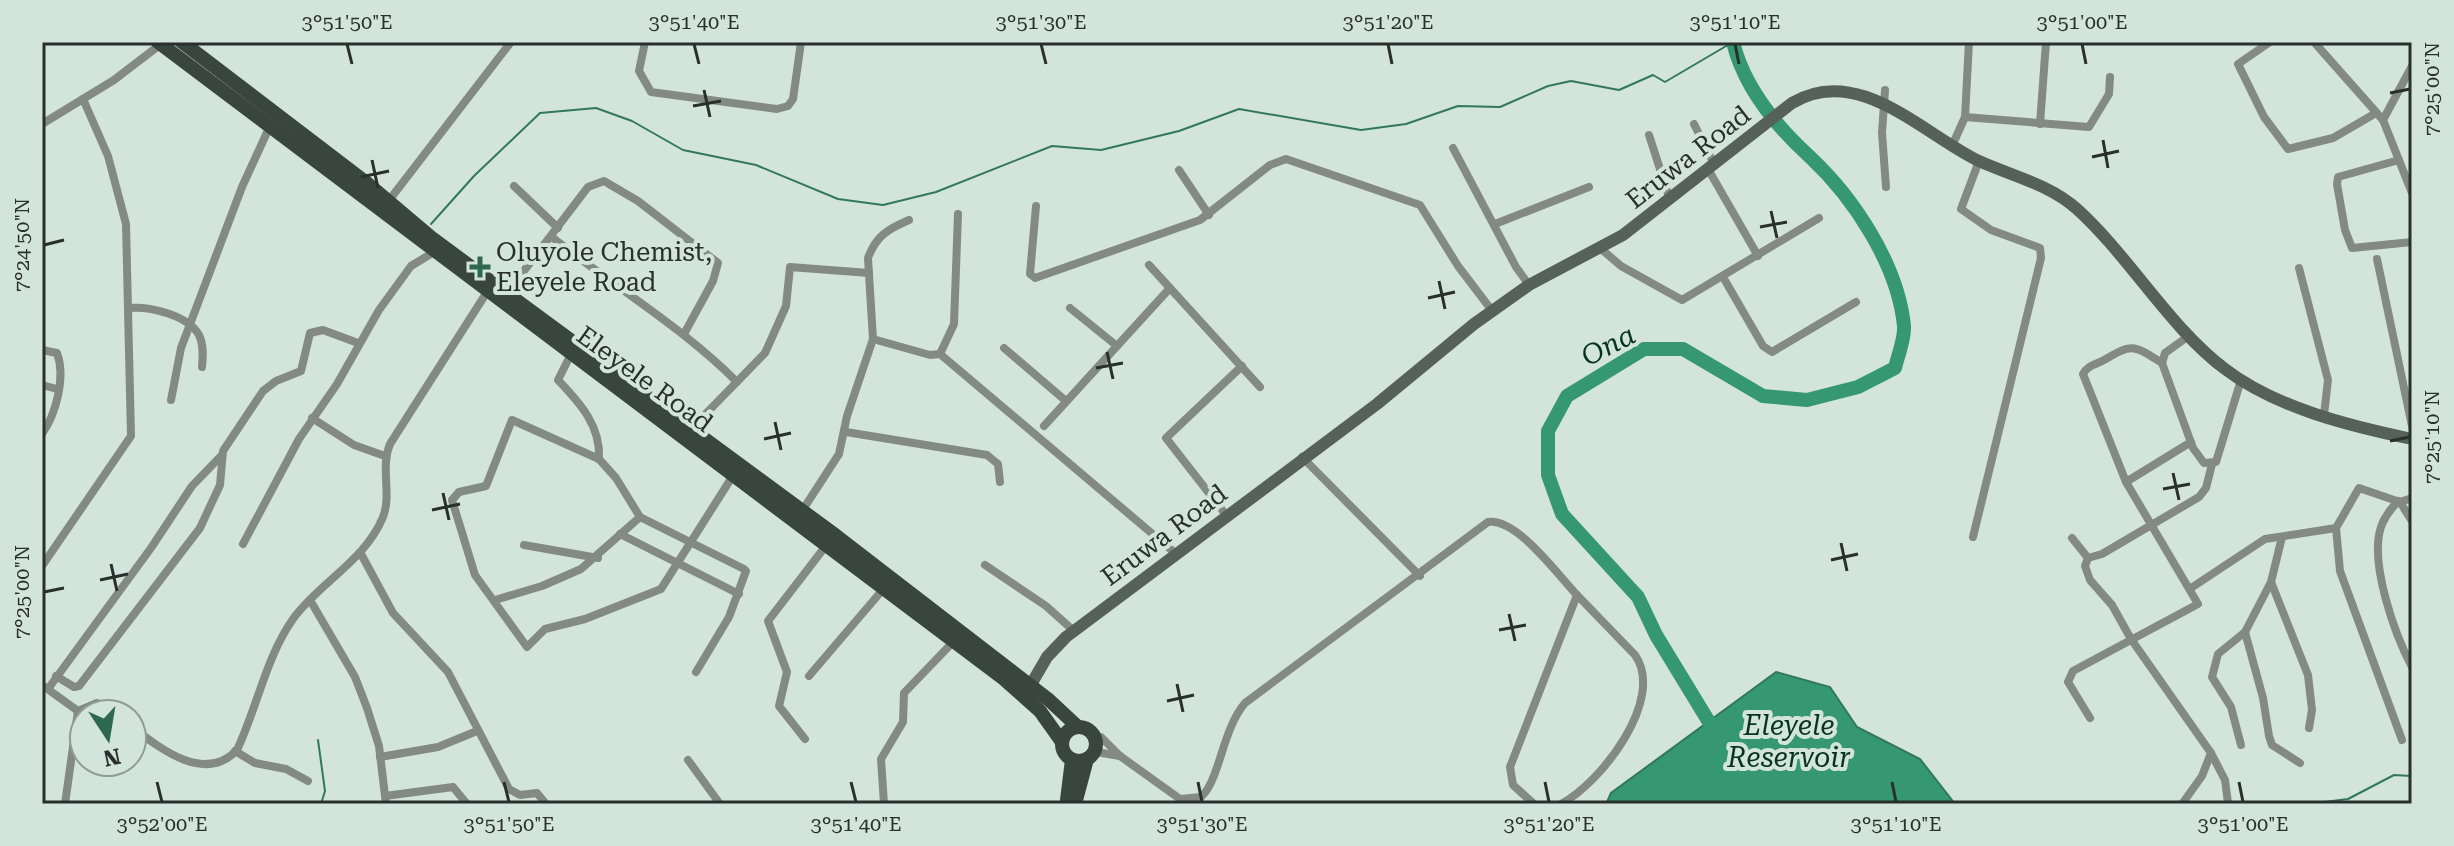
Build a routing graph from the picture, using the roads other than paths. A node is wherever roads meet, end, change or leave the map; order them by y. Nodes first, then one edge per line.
1 (182, 42) edge
2 (511, 42) edge
3 (645, 42) edge
4 (801, 42) edge
5 (1969, 42) edge
6 (2046, 42) edge
7 (2270, 42) edge
8 (2314, 42) edge
9 (160, 43) edge
10 (2411, 70) edge
11 (2110, 77) dead end
12 (1885, 90) dead end
13 (83, 99) junction
14 (1884, 105) junction
15 (2376, 113) junction
16 (1965, 117) junction
17 (2383, 120) junction
18 (42, 124) edge
19 (1694, 124) dead end
20 (2040, 124) junction
21 (269, 128) junction
22 (1649, 135) dead end
23 (1952, 146) junction
24 (1453, 148) dead end
25 (2399, 160) junction
26 (1979, 161) junction
27 (1711, 167) junction
28 (1179, 170) dead end
29 (514, 186) dead end
30 (1589, 187) dead end
31 (1886, 187) dead end
32 (2412, 193) edge
33 (1670, 200) junction
34 (1036, 206) dead end
35 (388, 210) junction
36 (958, 214) dead end
37 (1209, 215) junction
38 (1819, 218) dead end
39 (909, 220) dead end
40 (1495, 224) junction
41 (558, 228) junction
42 (552, 237) junction
43 (2412, 242) edge
44 (431, 246) junction
45 (1600, 248) junction
46 (1758, 256) junction
47 (2377, 259) dead end
48 (1149, 265) dead end
49 (2299, 268) dead end
50 (869, 273) junction
51 (1723, 277) junction
52 (1529, 285) junction
53 (1170, 288) junction
54 (487, 292) junction
55 (507, 293) junction
56 (1856, 302) dead end
57 (129, 308) junction
58 (1070, 308) dead end
59 (1493, 312) junction
60 (192, 327) junction
61 (684, 334) junction
62 (2190, 335) junction
63 (873, 339) junction
64 (358, 343) junction
65 (1117, 346) junction
66 (1004, 348) dead end
67 (42, 350) edge
68 (571, 354) junction
69 (940, 354) junction
70 (2162, 363) junction
71 (1242, 366) junction
72 (202, 367) dead end
73 (2241, 380) junction
74 (737, 382) junction
75 (42, 385) edge
76 (1260, 387) dead end
77 (57, 389) junction
78 (171, 400) dead end
79 (1066, 401) junction
80 (2324, 415) junction
81 (312, 418) junction
82 (1044, 426) dead end
83 (2412, 426) edge
84 (690, 430) junction
85 (846, 432) junction
86 (42, 434) edge
87 (2412, 439) edge
88 (2191, 442) junction
89 (221, 456) junction
90 (385, 456) junction
91 (1302, 457) junction
92 (599, 459) junction
93 (2212, 464) junction
94 (734, 474) junction
95 (1000, 482) dead end
96 (2126, 482) junction
97 (2412, 498) edge
98 (2399, 502) junction
99 (802, 511) junction
100 (1226, 515) junction
101 (640, 517) junction
102 (2412, 521) edge
103 (2151, 528) junction
104 (2336, 528) junction
105 (620, 534) junction
106 (1973, 537) dead end
107 (2282, 537) junction
108 (2072, 538) dead end
109 (689, 543) junction
110 (828, 543) junction
111 (243, 544) dead end
112 (524, 545) dead end
113 (360, 552) junction
114 (1175, 553) junction
115 (598, 558) junction
116 (2088, 558) junction
117 (677, 564) junction
118 (985, 565) dead end
119 (42, 566) edge
120 (1420, 576) junction
121 (2271, 582) junction
122 (885, 587) junction
123 (2191, 588) junction
124 (739, 594) junction
125 (1577, 595) junction
126 (310, 600) junction
127 (495, 600) junction
128 (919, 607) junction
129 (944, 627) junction
130 (1075, 632) junction
131 (2245, 632) junction
132 (2131, 639) junction
133 (954, 641) junction
134 (2412, 667) edge
135 (696, 672) dead end
136 (56, 676) junction
137 (809, 676) dead end
138 (45, 687) edge
139 (1027, 693) junction
140 (68, 704) edge
141 (2090, 718) dead end
142 (1078, 727) junction
143 (2309, 728) dead end
144 (477, 731) junction
145 (148, 738) edge
146 (805, 739) dead end
147 (1096, 740) junction
148 (2402, 740) dead end
149 (1062, 742) junction
150 (2241, 745) dead end
151 (235, 751) junction
152 (2211, 753) junction
153 (1120, 756) junction
154 (380, 757) junction
155 (1084, 759) junction
156 (688, 760) dead end
157 (2300, 763) dead end
158 (69, 778) edge
159 (308, 781) dead end
160 (386, 800) edge
161 (1199, 801) edge
162 (717, 803) edge
163 (2228, 803) edge
164 (65, 804) edge
165 (467, 804) edge
166 (546, 804) edge
167 (884, 804) edge
168 (1067, 804) edge
169 (1075, 804) edge
170 (1534, 804) edge
171 (1561, 804) edge
172 (2182, 804) edge

1 - 35 main road, Eleyele Road
2 - 35 street
3 - 4 street
5 - 16 street
6 - 20 street
7 - 15 street
8 - 15 street
9 - 13 street
9 - 21 main road, Eleyele Road
10 - 17 street
11 - 20 street
12 - 14 street
13 - 18 street
13 - 57 street
14 - 23 main road, Eruwa Road
14 - 27 main road, Eruwa Road
14 - 31 street
15 - 17 street
16 - 20 street
16 - 23 street
17 - 25 street
19 - 27 street
21 - 35 main road, Eleyele Road
21 - 60 street
22 - 33 street
23 - 26 main road, Eruwa Road
24 - 40 street
25 - 32 street
25 - 43 street
26 - 62 main road, Eruwa Road
26 - 106 street
27 - 33 main road, Eruwa Road
27 - 46 street
28 - 37 street
29 - 41 street
30 - 40 street
33 - 45 main road, Eruwa Road
34 - 37 street
35 - 44 main road, Eleyele Road
36 - 69 street
37 - 59 street
38 - 46 street
39 - 50 street
40 - 52 street
41 - 42 street
41 - 61 street
42 - 55 street
42 - 61 street
44 - 54 main road, Eleyele Road
44 - 55 main road, Eleyele Road
44 - 64 street
45 - 51 street
45 - 52 main road, Eruwa Road
46 - 51 street
47 - 83 street
48 - 53 street
49 - 80 street
50 - 63 street
50 - 74 street
51 - 56 street
52 - 59 main road, Eruwa Road
53 - 65 street
53 - 71 street
54 - 68 main road, Eleyele Road
54 - 90 street
55 - 84 main road, Eleyele Road
57 - 60 street
57 - 119 street
58 - 65 street
59 - 91 main road, Eruwa Road
60 - 72 street
60 - 78 street
61 - 74 street
62 - 70 street
62 - 73 main road, Eruwa Road
63 - 69 street
63 - 85 street
64 - 81 street
64 - 89 street
65 - 79 street
66 - 79 street
67 - 77 street
68 - 92 street
68 - 94 main road, Eleyele Road
69 - 114 street
70 - 88 street
70 - 96 street
71 - 76 street
71 - 100 street
73 - 80 main road, Eruwa Road
73 - 93 street
74 - 84 street
75 - 77 street
77 - 86 street
79 - 82 street
80 - 87 main road, Eruwa Road
81 - 90 street
81 - 111 street
84 - 99 main road, Eleyele Road
85 - 95 street
85 - 99 street
88 - 93 street
88 - 96 street
89 - 136 street
89 - 136 street
90 - 113 street
91 - 100 main road, Eruwa Road
91 - 120 street
92 - 101 street
92 - 127 street
93 - 103 street
94 - 109 street
94 - 110 main road, Eleyele Road
96 - 103 street
97 - 98 street
98 - 102 street
98 - 104 street
98 - 134 street
99 - 128 main road, Eleyele Road
100 - 114 main road, Eruwa Road
101 - 105 street
101 - 109 street
103 - 116 street
103 - 123 street
104 - 107 street
104 - 148 street
105 - 115 street
105 - 117 street
107 - 121 street
107 - 123 street
108 - 116 street
109 - 117 street
109 - 124 street
110 - 122 main road, Eleyele Road
110 - 146 street
112 - 115 street
113 - 126 street
113 - 144 street
114 - 130 main road, Eruwa Road
115 - 127 street
116 - 132 street
117 - 124 street
117 - 127 street
118 - 130 street
120 - 125 street
120 - 161 street
121 - 131 street
121 - 143 street
122 - 128 main road, Eleyele Road
122 - 137 street
123 - 132 street
124 - 135 street
125 - 170 street
125 - 171 street
126 - 151 street
126 - 154 street
128 - 129 main road, Eleyele Road
129 - 133 main road, Eleyele Road
129 - 139 main road, Eleyele Road
130 - 139 main road, Eruwa Road
131 - 150 street
131 - 157 street
132 - 141 street
132 - 152 street
133 - 139 main road, Eleyele Road
133 - 167 street
136 - 138 street
138 - 140 street
139 - 142 main road
139 - 149 main road
142 - 147 main road
142 - 149 main road
144 - 154 street
144 - 166 street
145 - 151 street
147 - 153 street
147 - 155 main road
149 - 155 main road
151 - 159 street
152 - 163 street
152 - 172 street
153 - 155 street
153 - 161 street
154 - 160 street
155 - 168 main road
155 - 169 main road
156 - 162 street
158 - 164 street
160 - 165 street

